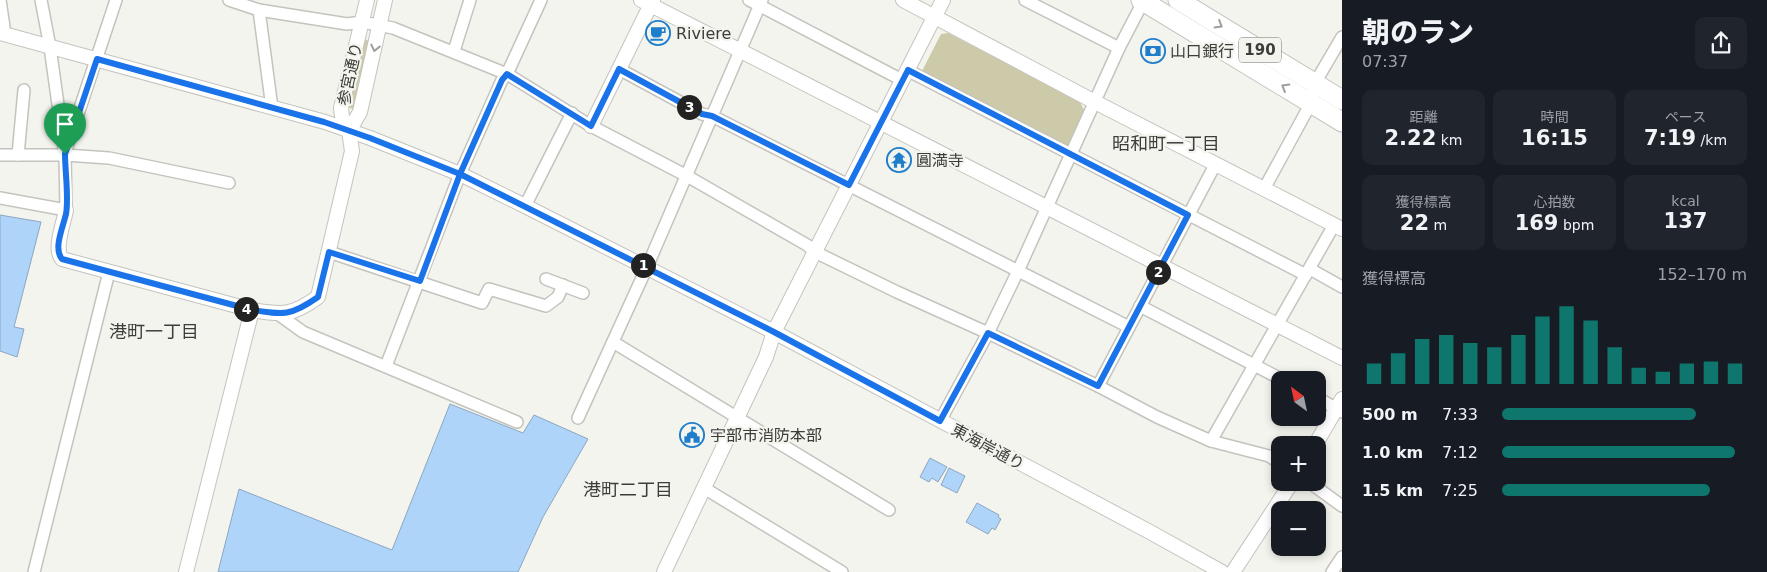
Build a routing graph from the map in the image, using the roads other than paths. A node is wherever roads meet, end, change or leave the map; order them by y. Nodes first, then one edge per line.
1 (0, 0) edge
2 (41, 0) edge
3 (116, 0) edge
4 (229, 0) edge
5 (367, 0) edge
6 (385, 0) edge
7 (470, 0) edge
8 (541, 0) edge
9 (903, 0) edge
10 (943, 0) edge
11 (1025, 0) edge
12 (1142, 0) edge
13 (1178, 0) edge
14 (648, 2) edge
15 (757, 2) edge
16 (259, 10) junction
17 (934, 17) junction
18 (362, 22) junction
19 (380, 26) junction
20 (3, 34) edge
21 (1342, 37) edge
22 (50, 46) junction
23 (1118, 48) junction
24 (454, 51) junction
25 (740, 51) junction
26 (97, 59) junction
27 (619, 69) junction
28 (507, 74) junction
29 (905, 75) junction
30 (1315, 84) junction
31 (24, 90) dead end
32 (1342, 100) edge
33 (1094, 102) junction
34 (1311, 103) junction
35 (272, 108) junction
36 (572, 113) junction
37 (712, 116) junction
38 (881, 122) junction
39 (1342, 122) edge
40 (591, 126) junction
41 (349, 131) junction
42 (65, 154) junction
43 (0, 155) edge
44 (18, 155) junction
45 (1070, 155) junction
46 (1215, 165) junction
47 (460, 174) junction
48 (687, 176) junction
49 (229, 183) dead end
50 (849, 185) junction
51 (1264, 189) junction
52 (0, 198) edge
53 (525, 206) junction
54 (1047, 207) junction
55 (66, 210) junction
56 (1188, 215) junction
57 (1338, 227) edge
58 (329, 252) junction
59 (815, 252) junction
60 (1162, 266) junction
61 (647, 267) junction
62 (1018, 271) junction
63 (109, 272) junction
64 (1308, 272) junction
65 (546, 279) dead end
66 (420, 281) junction
67 (563, 285) junction
68 (1342, 287) edge
69 (583, 293) dead end
70 (1140, 306) junction
71 (252, 310) junction
72 (278, 314) junction
73 (1277, 325) junction
74 (1129, 327) junction
75 (774, 332) junction
76 (988, 333) junction
77 (613, 342) junction
78 (1342, 358) edge
79 (1254, 365) junction
80 (386, 366) junction
81 (1271, 374) edge
82 (1098, 386) junction
83 (1326, 401) edge
84 (1340, 406) edge
85 (578, 418) dead end
86 (738, 418) junction
87 (940, 421) junction
88 (517, 422) dead end
89 (1321, 436) edge
90 (1211, 441) junction
91 (1271, 457) edge
92 (704, 488) junction
93 (1286, 491) edge
94 (1321, 491) edge
95 (1342, 506) edge
96 (889, 510) dead end
97 (1342, 557) edge
98 (34, 572) edge
99 (186, 572) edge
100 (664, 572) edge
101 (842, 572) edge
102 (1222, 572) edge
103 (1234, 572) edge
104 (1332, 572) edge

1 - 20 street
2 - 22 street
3 - 26 street
4 - 16 street
5 - 18 street, 参宮通り
6 - 19 street, 参宮通り
7 - 24 street
8 - 28 street
9 - 17 street
10 - 17 street
11 - 23 street
12 - 23 street
34 -> 12 highway, 190
13 -> 30 highway, 190
14 - 25 street
14 - 27 street
15 - 25 street
15 - 29 street
16 - 18 street
16 - 35 street
17 - 29 street
17 - 33 street
18 - 19 street
18 - 41 street, 参宮通り
19 - 24 street
19 -> 41 street, 参宮通り
20 - 22 street, 東海岸通り
21 - 30 street
22 - 26 street, 東海岸通り
22 - 42 street
23 - 33 street
24 - 28 street
25 - 37 street
25 - 38 street
26 - 35 street, 東海岸通り
26 - 42 street
27 - 37 street
27 - 40 street
28 - 36 street
28 - 47 street
29 - 38 street
29 - 45 street
30 - 32 highway, 190
30 - 34 street
31 - 44 street
33 - 45 street
33 - 46 street
34 - 39 highway, 190
34 - 51 street
35 - 41 street, 東海岸通り
36 - 40 street
36 - 53 street
37 - 48 street
37 - 50 street
38 - 50 street
38 - 54 street
40 - 48 street
41 - 47 street, 東海岸通り
41 - 58 street
42 - 44 street
42 - 49 street
42 - 55 street
43 - 44 street
45 - 54 street
45 - 56 street
46 - 51 street
46 - 56 street
47 - 53 street, 東海岸通り
47 - 66 street
48 - 59 street
48 - 61 street
50 - 59 street
50 - 62 street
51 - 57 street
52 - 55 street
53 - 61 street, 東海岸通り
54 - 60 street
54 - 62 street
55 - 63 street
56 - 60 street
56 - 64 street
57 - 64 street
58 - 66 street
58 - 72 street
59 - 75 street
59 - 76 street
60 - 70 street
60 - 73 street
61 - 75 street, 東海岸通り
61 - 77 street
62 - 74 street
62 - 76 street
63 - 71 street
63 - 98 street
64 - 68 street
64 - 73 street
65 - 67 street
66 - 67 street
66 - 80 street
67 - 69 street
70 - 74 street
70 - 79 street
71 - 72 street
71 - 99 street
72 - 80 street
73 - 78 street
73 - 79 street
74 - 82 street
75 - 86 street
75 - 87 street, 東海岸通り
76 - 82 street
76 - 87 street
77 - 85 street
77 - 86 street
79 - 81 street
79 - 90 street
80 - 88 street
82 - 90 street
83 - 84 street
84 - 89 street
86 - 92 street
86 - 96 street
87 - 102 street, 東海岸通り
90 - 91 street
92 - 100 street
92 - 101 street
93 - 103 street
94 - 95 street
97 - 104 street

